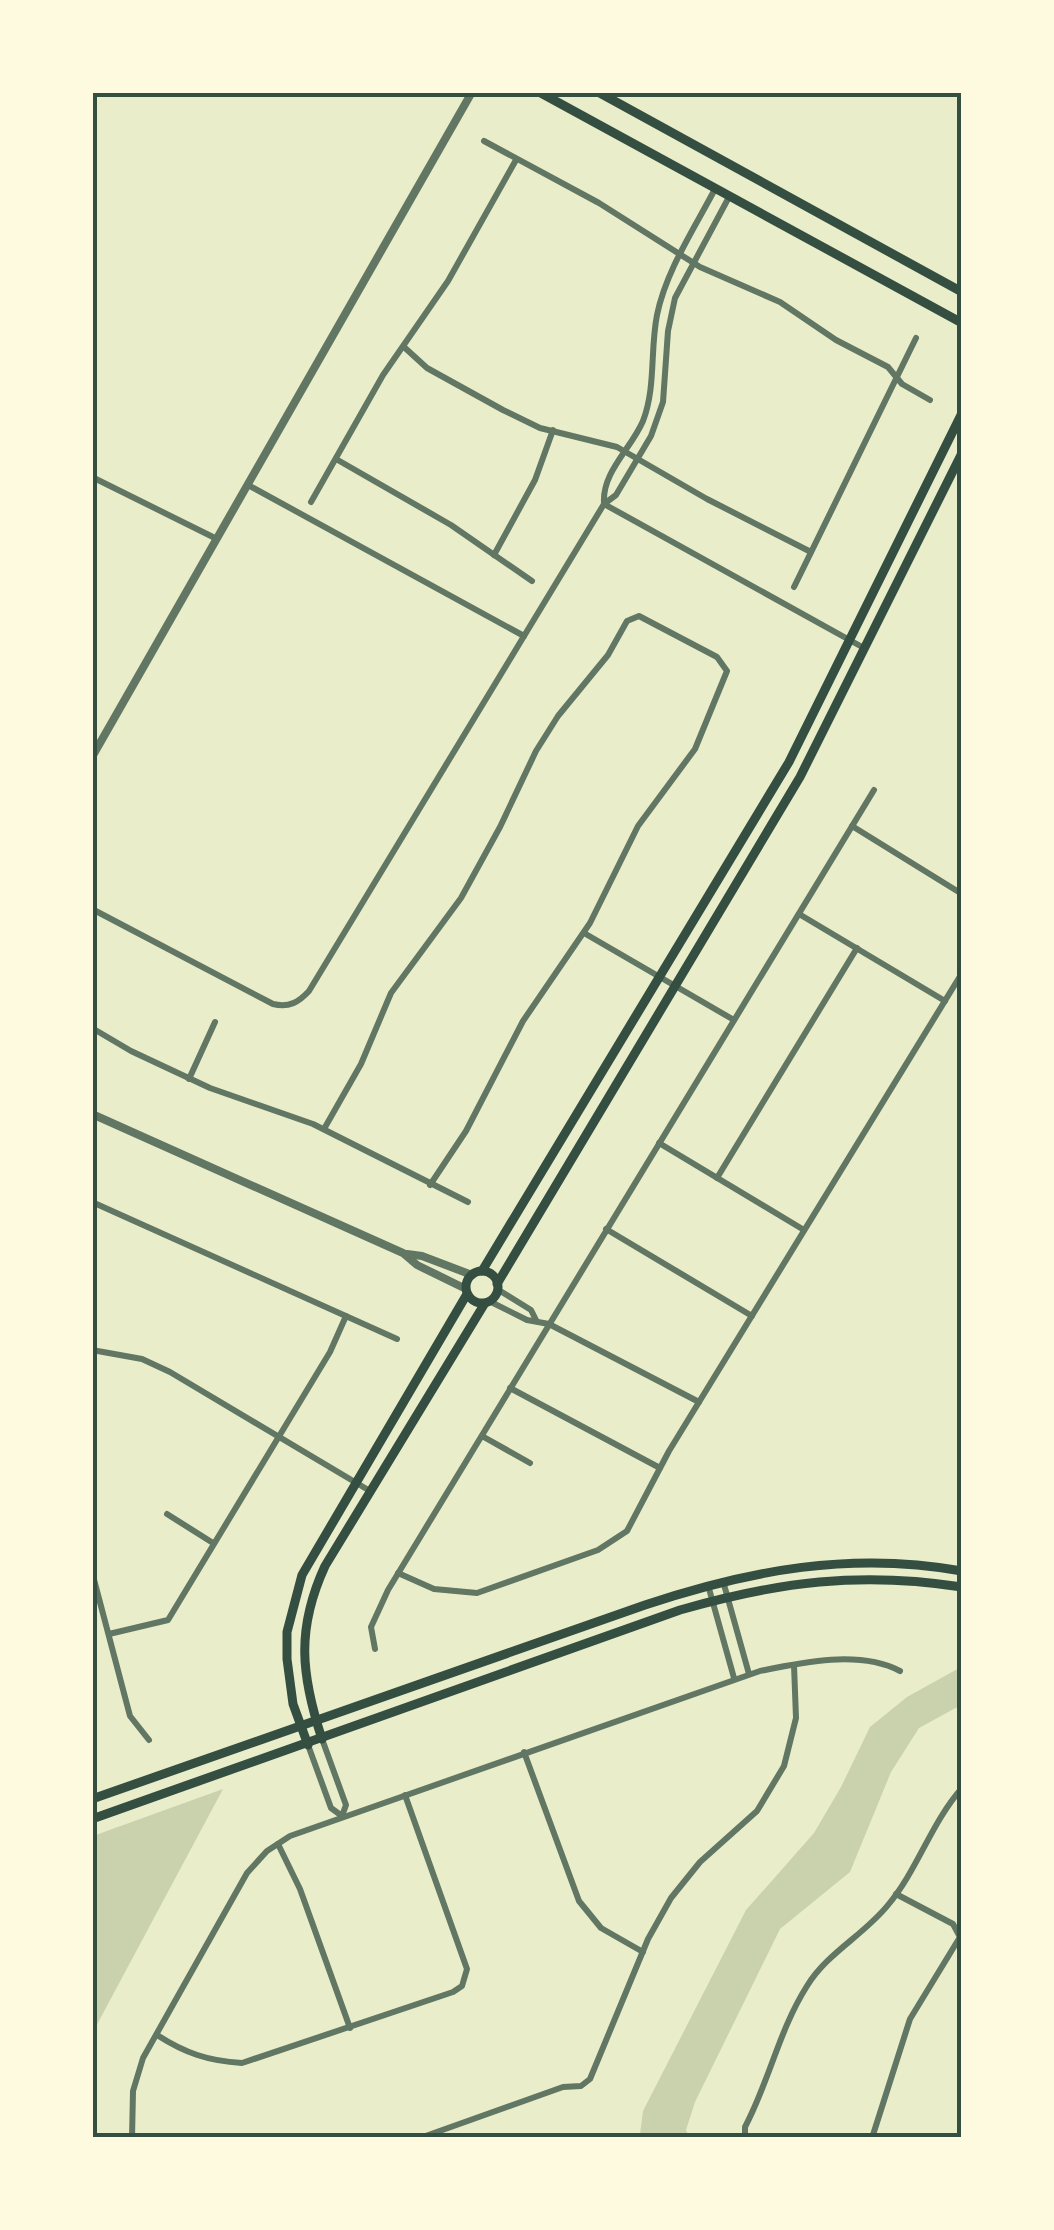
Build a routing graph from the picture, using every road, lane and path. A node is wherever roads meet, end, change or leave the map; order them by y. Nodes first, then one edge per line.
1 (472, 92) edge
2 (539, 92) edge
3 (598, 92) edge
4 (484, 141) dead end
5 (516, 160) junction
6 (715, 189) junction
7 (729, 197) junction
8 (681, 255) junction
9 (692, 262) junction
10 (962, 292) edge
11 (962, 323) edge
12 (916, 338) dead end
13 (404, 347) junction
14 (896, 379) junction
15 (930, 400) dead end
16 (962, 413) edge
17 (552, 430) junction
18 (625, 452) junction
19 (962, 453) edge
20 (638, 459) junction
21 (336, 460) junction
22 (92, 478) edge
23 (248, 485) junction
24 (311, 502) dead end
25 (604, 504) junction
26 (217, 539) junction
27 (812, 552) junction
28 (494, 555) junction
29 (532, 581) dead end
30 (794, 587) dead end
31 (524, 636) junction
32 (850, 640) junction
33 (864, 648) junction
34 (92, 757) edge
35 (874, 790) dead end
36 (852, 826) junction
37 (962, 894) edge
38 (92, 910) edge
39 (799, 914) junction
40 (584, 933) junction
41 (857, 948) junction
42 (962, 973) edge
43 (668, 981) junction
44 (944, 1001) junction
45 (734, 1020) junction
46 (215, 1022) dead end
47 (92, 1028) edge
48 (188, 1079) junction
49 (92, 1114) edge
50 (324, 1129) junction
51 (659, 1143) junction
52 (717, 1178) junction
53 (430, 1185) junction
54 (92, 1202) edge
55 (468, 1202) dead end
56 (606, 1229) junction
57 (804, 1230) junction
58 (403, 1253) junction
59 (476, 1273) junction
60 (497, 1286) junction
61 (467, 1292) junction
62 (487, 1302) junction
63 (346, 1316) junction
64 (752, 1316) junction
65 (537, 1321) junction
66 (548, 1324) junction
67 (397, 1339) dead end
68 (92, 1350) edge
69 (510, 1388) junction
70 (700, 1402) junction
71 (482, 1436) junction
72 (277, 1437) junction
73 (530, 1463) dead end
74 (660, 1468) junction
75 (355, 1482) junction
76 (370, 1491) junction
77 (167, 1514) dead end
78 (213, 1543) junction
79 (962, 1571) edge
80 (92, 1572) edge
81 (398, 1573) junction
82 (723, 1581) junction
83 (708, 1585) junction
84 (962, 1587) edge
85 (728, 1597) junction
86 (713, 1601) junction
87 (109, 1634) junction
88 (375, 1649) dead end
89 (794, 1666) junction
90 (900, 1671) dead end
91 (749, 1674) junction
92 (734, 1678) junction
93 (316, 1719) junction
94 (300, 1725) junction
95 (322, 1739) junction
96 (150, 1740) dead end
97 (308, 1744) junction
98 (524, 1752) junction
99 (962, 1788) edge
100 (404, 1794) junction
101 (92, 1798) edge
102 (342, 1816) junction
103 (92, 1819) edge
104 (278, 1844) junction
105 (896, 1894) junction
106 (642, 1952) junction
107 (350, 2028) junction
108 (156, 2035) junction
109 (132, 2138) edge
110 (420, 2138) edge
111 (745, 2138) edge
112 (872, 2138) edge

1 - 23 street
2 - 6 main road
3 - 10 main road
4 - 5 street
5 - 8 street
5 - 13 street
6 - 7 main road
6 - 8 street
7 - 9 street
7 - 11 main road
8 - 9 street
8 - 18 street
9 - 14 street
9 - 20 street
12 - 14 street
13 - 17 street
13 - 21 street
14 - 15 street
14 - 27 street
16 - 32 main road
17 - 18 street
17 - 28 street
18 - 20 street
18 - 25 street
19 - 33 main road
20 - 25 street
20 - 27 street
21 - 24 street
21 - 28 street
22 - 26 street
23 - 26 street
23 - 31 street
25 - 31 street
25 - 32 street
26 - 34 street
27 - 30 street
28 - 29 street
31 - 38 street
32 - 33 street
32 - 43 main road
33 - 43 main road
35 - 36 street
36 - 37 street
36 - 39 street
39 - 41 street
39 - 45 street
40 - 43 street
40 - 50 street
40 - 53 street
41 - 44 street
41 - 52 street
42 - 44 street
43 - 45 street
43 - 59 main road
43 - 60 main road
44 - 57 street
45 - 51 street
46 - 48 street
47 - 48 street
48 - 50 street
49 - 58 street
50 - 53 street
51 - 52 street
51 - 56 street
52 - 57 street
53 - 55 street
54 - 63 street
56 - 64 street
56 - 66 street
57 - 64 street
58 - 59 street
58 - 61 street
59 - 60 main road
59 - 61 main road
60 - 62 main road
60 - 65 street
61 - 62 main road
61 - 75 main road
62 - 65 street
62 - 76 main road
63 - 67 street
63 - 72 street
64 - 70 street
65 - 66 street
66 - 69 street
66 - 70 street
68 - 72 street
69 - 71 street
69 - 74 street
70 - 74 street
71 - 73 street
71 - 81 street
72 - 75 street
72 - 78 street
74 - 81 street
75 - 76 street
75 - 94 main road
76 - 93 main road
77 - 78 street
78 - 87 street
79 - 82 main road
80 - 87 street
81 - 88 street
82 - 83 main road
82 - 85 street
83 - 86 street
83 - 93 main road
84 - 85 main road
85 - 86 main road
85 - 91 street
86 - 92 street
86 - 95 main road
87 - 96 street
89 - 90 street
89 - 91 street
89 - 106 street
91 - 92 street
92 - 98 street
93 - 94 main road
93 - 95 main road
94 - 97 main road
94 - 101 main road
95 - 97 main road
95 - 102 street
97 - 102 street
97 - 103 main road
98 - 100 street
98 - 106 street
99 - 105 street
100 - 102 street
100 - 107 street
102 - 104 street
104 - 107 street
104 - 108 street
105 - 111 street
105 - 112 street
106 - 110 street
107 - 108 street
108 - 109 street

